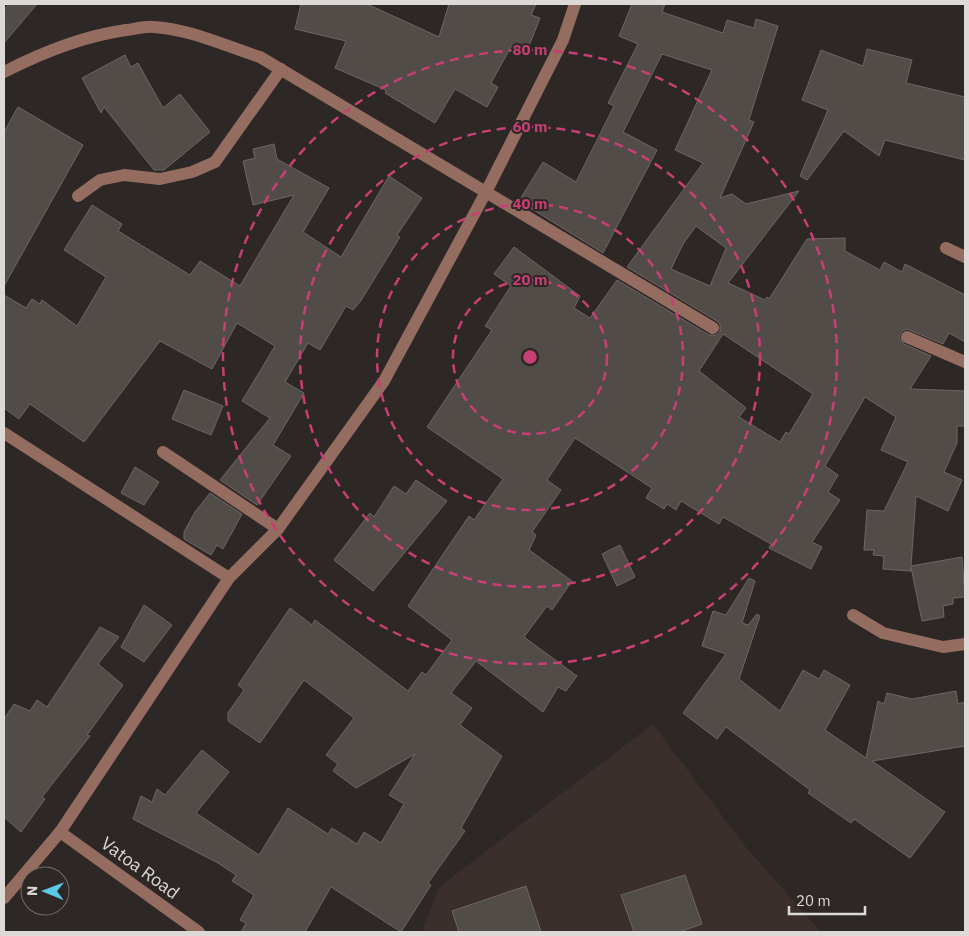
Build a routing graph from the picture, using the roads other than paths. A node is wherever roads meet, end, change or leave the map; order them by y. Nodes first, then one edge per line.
1 (576, 4) edge
2 (281, 69) junction
3 (4, 72) edge
4 (486, 192) junction
5 (78, 196) dead end
6 (946, 248) dead end
7 (965, 257) edge
8 (713, 328) dead end
9 (907, 337) dead end
10 (965, 362) edge
11 (4, 433) edge
12 (163, 452) dead end
13 (278, 529) junction
14 (229, 578) junction
15 (853, 615) dead end
16 (965, 644) edge
17 (60, 832) junction
18 (4, 898) edge
19 (199, 932) edge

1 - 4 street
2 - 3 street
2 - 4 street
2 - 5 street
4 - 8 street
4 - 13 street
6 - 7 street
9 - 10 street
11 - 14 street
12 - 13 street
13 - 14 street
14 - 17 street
15 - 16 street
17 - 18 street
17 - 19 street, Vatoa Road

